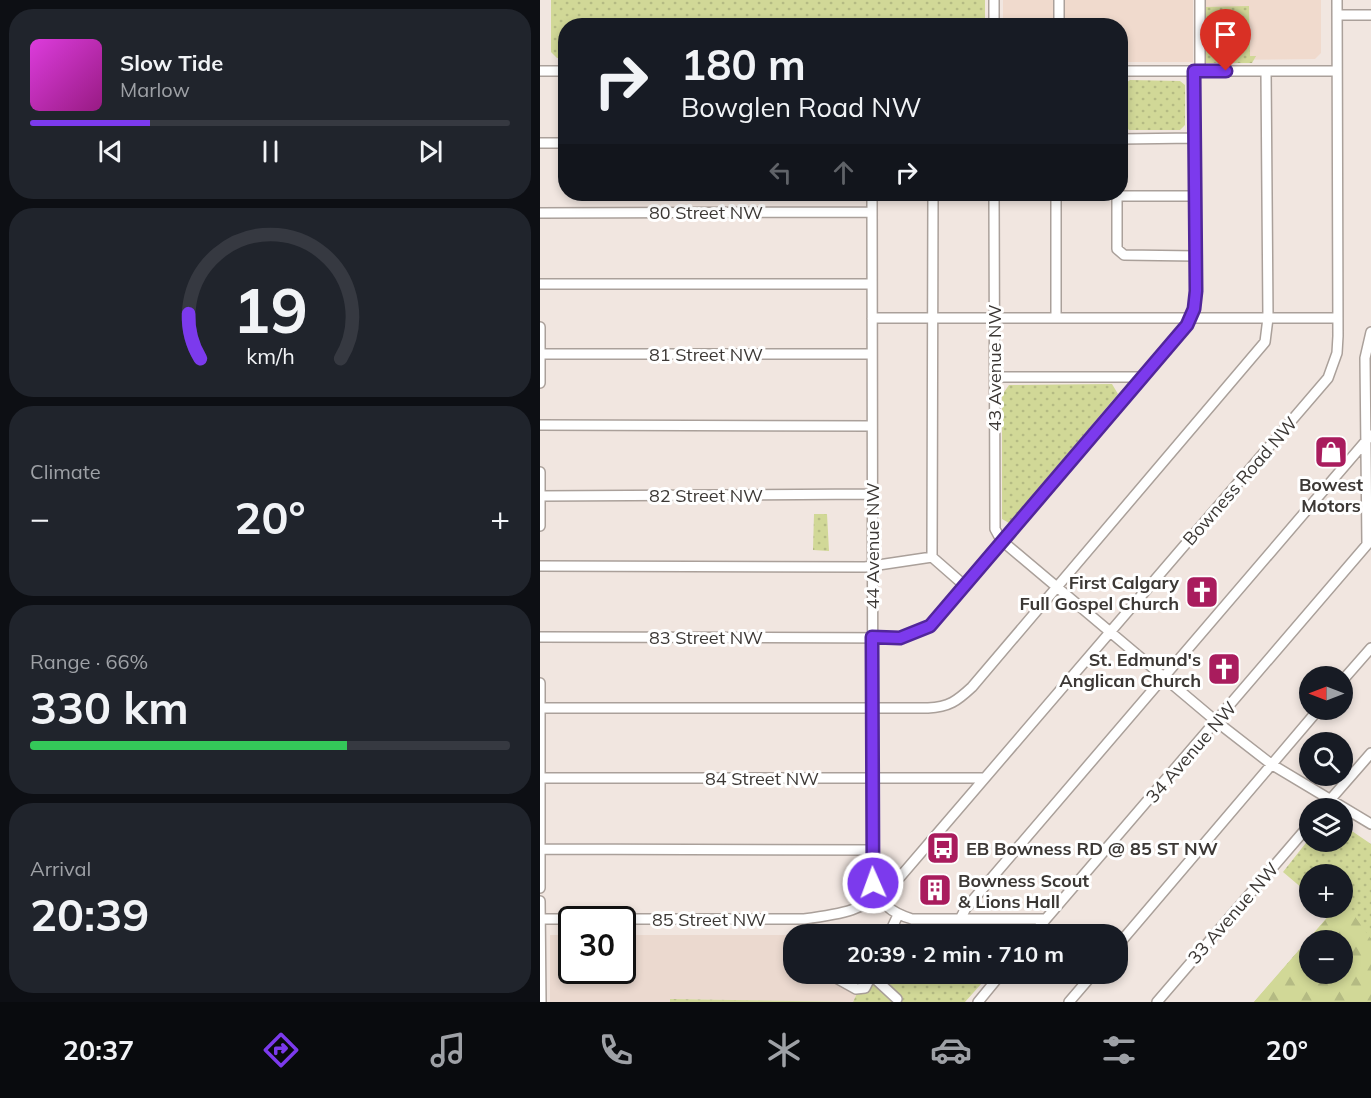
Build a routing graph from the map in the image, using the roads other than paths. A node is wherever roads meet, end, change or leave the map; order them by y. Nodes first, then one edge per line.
1 (994, 0) edge
2 (1059, 0) edge
3 (1200, 0) edge
4 (1337, 0) edge
5 (1337, 15) junction
6 (1371, 15) edge
7 (994, 18) edge
8 (1059, 18) edge
9 (540, 71) edge
10 (558, 71) edge
11 (1128, 71) edge
12 (1197, 71) junction
13 (1266, 71) junction
14 (1336, 71) junction
15 (1195, 138) junction
16 (1128, 139) edge
17 (540, 143) edge
18 (558, 143) edge
19 (1128, 195) edge
20 (1196, 196) junction
21 (872, 201) edge
22 (933, 201) edge
23 (994, 201) edge
24 (1056, 201) edge
25 (1117, 201) edge
26 (872, 212) junction
27 (540, 213) edge
28 (1196, 256) junction
29 (540, 284) edge
30 (872, 284) junction
31 (1056, 317) junction
32 (872, 318) junction
33 (933, 318) junction
34 (994, 318) junction
35 (1190, 318) junction
36 (1268, 318) junction
37 (1338, 318) junction
38 (540, 327) edge
39 (1371, 332) edge
40 (540, 354) edge
41 (872, 354) junction
42 (995, 377) junction
43 (1143, 377) junction
44 (540, 383) edge
45 (540, 425) edge
46 (872, 426) junction
47 (1368, 439) edge
48 (540, 472) edge
49 (872, 494) junction
50 (540, 496) edge
51 (540, 526) edge
52 (1001, 540) junction
53 (1369, 542) edge
54 (932, 557) junction
55 (540, 566) edge
56 (873, 567) junction
57 (964, 585) junction
58 (1058, 586) junction
59 (1111, 631) junction
60 (540, 636) edge
61 (872, 637) junction
62 (1371, 648) edge
63 (1353, 668) edge
64 (1164, 678) junction
65 (540, 683) edge
66 (540, 708) edge
67 (873, 708) junction
68 (1309, 720) edge
69 (1217, 722) junction
70 (1371, 753) edge
71 (1271, 764) junction
72 (540, 778) edge
73 (873, 778) junction
74 (984, 778) junction
75 (1328, 798) edge
76 (1333, 798) edge
77 (1353, 813) edge
78 (1371, 824) edge
79 (1299, 837) edge
80 (540, 849) edge
81 (872, 850) junction
82 (540, 888) edge
83 (879, 897) junction
84 (540, 901) edge
85 (897, 915) junction
86 (540, 919) edge
87 (960, 919) junction
88 (1046, 919) junction
89 (893, 924) edge
90 (1042, 924) edge
91 (1128, 933) edge
92 (847, 984) edge
93 (867, 984) edge
94 (882, 984) edge
95 (993, 984) edge
96 (1085, 984) edge
97 (897, 999) dead end
98 (541, 1002) edge
99 (978, 1002) edge
100 (1069, 1002) edge
101 (1157, 1002) edge

1 - 7 street
2 - 8 street
3 - 12 street
4 - 5 street, Bowness Road NW
5 - 6 street
5 - 14 street, Bowness Road NW
9 - 10 street
11 - 12 street
12 - 13 street
12 - 15 street
13 - 14 street
13 - 36 street
14 - 37 street, Bowness Road NW
15 - 16 street
15 - 20 street
17 - 18 street
19 - 20 street
20 - 28 street
21 - 26 street, 44 Avenue NW
22 - 33 street
23 - 34 street, 43 Avenue NW
24 - 31 street
25 - 28 street
26 - 27 street, 80 Street NW
26 - 30 street, 44 Avenue NW
28 - 35 street
29 - 30 street
30 - 32 street, 44 Avenue NW
31 - 34 street
31 - 35 street
32 - 33 street
32 - 41 street, 44 Avenue NW
33 - 34 street
33 - 54 street
34 - 42 street, 43 Avenue NW
35 - 36 street
35 - 43 street, 83 Street NW
36 - 37 street
36 - 58 street
37 - 59 street, Bowness Road NW
38 - 40 street
39 - 47 street
40 - 41 street, 81 Street NW
40 - 44 street
41 - 46 street, 44 Avenue NW
42 - 43 street
42 - 52 street, 43 Avenue NW
43 - 52 street, 83 Street NW
45 - 46 street
46 - 49 street, 44 Avenue NW
47 - 53 street
47 - 64 street
48 - 50 street
49 - 50 street, 82 Street NW
49 - 56 street, 44 Avenue NW
50 - 51 street
52 - 57 street, 83 Street NW
52 - 58 street
53 - 69 street, 34 Avenue NW
54 - 56 street
54 - 57 street
55 - 56 street
56 - 61 street, 44 Avenue NW
57 - 61 street, 83 Street NW
58 - 59 street
58 - 67 street
59 - 64 street
59 - 74 street, Bowness Road NW
60 - 61 street, 83 Street NW
61 - 67 street, 44 Avenue NW
62 - 63 street
64 - 69 street
64 - 87 street
65 - 66 street
66 - 67 street
66 - 72 street
67 - 73 street, 44 Avenue NW
68 - 71 street
69 - 71 street
69 - 88 street, 34 Avenue NW
70 - 76 street
71 - 75 street
71 - 91 street
72 - 73 street, 84 Street NW
72 - 80 street
73 - 74 street, 84 Street NW
73 - 81 street, 44 Avenue NW
74 - 83 street, Bowness Road NW
77 - 78 street
79 - 101 street, 33 Avenue NW
80 - 81 street
80 - 82 street
81 - 83 street, 44 Avenue NW
83 - 85 street
83 - 86 street, 85 Street NW
84 - 86 street
85 - 87 street
85 - 89 street
86 - 98 street
87 - 88 street
88 - 90 street, 34 Avenue NW
92 - 93 street
94 - 97 street
95 - 99 street
96 - 100 street

